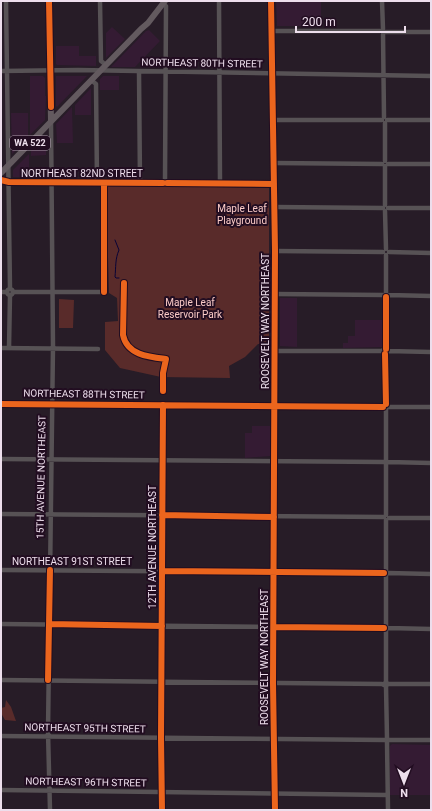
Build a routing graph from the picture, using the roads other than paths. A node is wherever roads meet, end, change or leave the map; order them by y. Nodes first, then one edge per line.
1 (6, 1) edge
2 (49, 1) edge
3 (100, 1) edge
4 (219, 1) edge
5 (271, 1) edge
6 (382, 1) edge
7 (163, 2) edge
8 (272, 31) junction
9 (383, 31) junction
10 (431, 32) edge
11 (106, 65) junction
12 (50, 70) junction
13 (4, 71) edge
14 (100, 71) junction
15 (139, 72) junction
16 (165, 72) junction
17 (220, 73) junction
18 (272, 74) junction
19 (384, 76) junction
20 (431, 76) edge
21 (91, 80) junction
22 (273, 120) junction
23 (385, 120) junction
24 (431, 120) edge
25 (51, 121) junction
26 (274, 163) junction
27 (385, 164) junction
28 (431, 164) edge
29 (9, 165) junction
30 (1, 174) edge
31 (1, 182) edge
32 (9, 182) junction
33 (52, 182) junction
34 (165, 182) junction
35 (97, 183) junction
36 (104, 183) junction
37 (140, 183) junction
38 (220, 184) junction
39 (274, 184) junction
40 (274, 207) junction
41 (385, 208) junction
42 (431, 208) edge
43 (275, 251) junction
44 (386, 252) junction
45 (431, 253) edge
46 (1, 292) edge
47 (10, 292) junction
48 (53, 292) junction
49 (275, 294) junction
50 (386, 295) junction
51 (431, 296) edge
52 (1, 348) edge
53 (9, 348) junction
54 (53, 348) junction
55 (98, 349) dead end
56 (275, 350) junction
57 (386, 351) junction
58 (431, 352) edge
59 (1, 404) edge
60 (52, 404) junction
61 (163, 405) junction
62 (274, 406) junction
63 (386, 407) junction
64 (431, 407) edge
65 (1, 459) edge
66 (52, 460) junction
67 (163, 460) junction
68 (274, 462) junction
69 (386, 462) junction
70 (431, 462) edge
71 (1, 514) edge
72 (51, 514) junction
73 (162, 515) junction
74 (274, 517) junction
75 (386, 517) junction
76 (431, 518) edge
77 (1, 570) edge
78 (50, 570) junction
79 (162, 571) junction
80 (274, 572) junction
81 (386, 573) junction
82 (431, 574) edge
83 (1, 624) edge
84 (49, 624) junction
85 (162, 626) junction
86 (274, 627) junction
87 (386, 628) junction
88 (431, 629) edge
89 (1, 680) edge
90 (48, 680) junction
91 (161, 682) junction
92 (273, 683) junction
93 (386, 684) junction
94 (431, 684) edge
95 (1, 736) edge
96 (48, 737) junction
97 (160, 738) junction
98 (274, 739) junction
99 (387, 740) junction
100 (431, 740) edge
101 (1, 790) edge
102 (49, 791) junction
103 (162, 793) junction
104 (274, 794) junction
105 (387, 795) junction
106 (50, 810) edge
107 (162, 810) edge
108 (275, 810) edge
109 (388, 810) edge

1 - 13 street
2 - 12 main road, 15TH AVENUE NORTHEAST
3 - 11 street
4 - 17 street
5 - 8 main road, ROOSEVELT WAY NORTHEAST
6 - 9 street
7 - 11 main road, WA 522
7 - 16 street
8 - 9 street
8 - 18 main road, ROOSEVELT WAY NORTHEAST
9 - 10 street
9 - 19 street
11 - 14 main road, WA 522
12 - 13 street, NORTHEAST 80TH STREET
12 - 14 street, NORTHEAST 80TH STREET
12 - 25 main road, 15TH AVENUE NORTHEAST
13 - 29 street
14 - 15 street, NORTHEAST 80TH STREET
14 - 21 main road, WA 522
15 - 16 street, NORTHEAST 80TH STREET
15 - 37 street
16 - 17 street, NORTHEAST 80TH STREET
16 - 34 street
17 - 18 street, NORTHEAST 80TH STREET
17 - 38 street
18 - 19 street, NORTHEAST 80TH STREET
18 - 22 main road, ROOSEVELT WAY NORTHEAST
19 - 20 street, NORTHEAST 80TH STREET
19 - 23 street
21 - 25 main road, WA 522
21 - 35 street
22 - 23 street
22 - 26 main road, ROOSEVELT WAY NORTHEAST
23 - 24 street
23 - 27 street
25 - 29 main road, WA 522
25 - 33 street, 15TH AVENUE NORTHEAST
26 - 27 street
26 - 39 main road, ROOSEVELT WAY NORTHEAST
27 - 28 street
27 - 41 street
29 - 30 main road, WA 522
29 - 32 street
31 - 32 street, NORTHEAST 82ND STREET
32 - 33 street, NORTHEAST 82ND STREET
32 - 47 street
33 - 35 street, NORTHEAST 82ND STREET
33 - 48 street, 15TH AVENUE NORTHEAST
34 - 37 street, NORTHEAST 82ND STREET
34 - 38 street, NORTHEAST 82ND STREET
35 - 36 street, NORTHEAST 82ND STREET
36 - 37 street, NORTHEAST 82ND STREET
36 - 48 street
38 - 39 street, NORTHEAST 82ND STREET
39 - 40 main road, ROOSEVELT WAY NORTHEAST
40 - 41 street
40 - 43 main road, ROOSEVELT WAY NORTHEAST
41 - 42 street
41 - 44 street
43 - 44 street
43 - 49 main road, ROOSEVELT WAY NORTHEAST
44 - 45 street
44 - 50 street
46 - 47 street
47 - 48 street
47 - 53 street
48 - 54 street, 15TH AVENUE NORTHEAST
49 - 50 street
49 - 56 main road, ROOSEVELT WAY NORTHEAST
50 - 51 street
50 - 57 street
52 - 53 street
53 - 54 street
54 - 55 street
54 - 60 street, 15TH AVENUE NORTHEAST
56 - 57 street
56 - 62 main road, ROOSEVELT WAY NORTHEAST
57 - 58 street
57 - 63 street
59 - 60 street, NORTHEAST 88TH STREET
60 - 61 street, NORTHEAST 88TH STREET
60 - 66 street, 15TH AVENUE NORTHEAST
61 - 62 street, NORTHEAST 88TH STREET
61 - 67 street, 12TH AVENUE NORTHEAST
62 - 63 street, NORTHEAST 88TH STREET
62 - 68 main road, ROOSEVELT WAY NORTHEAST
63 - 64 street, NORTHEAST 88TH STREET
63 - 69 street
65 - 66 street
66 - 67 street
66 - 72 street, 15TH AVENUE NORTHEAST
67 - 68 street
67 - 73 street, 12TH AVENUE NORTHEAST
68 - 69 street
68 - 74 main road, ROOSEVELT WAY NORTHEAST
69 - 70 street
69 - 75 street
71 - 72 street
72 - 73 street
72 - 78 street, 15TH AVENUE NORTHEAST
73 - 74 street
73 - 79 street, 12TH AVENUE NORTHEAST
74 - 75 street
74 - 80 main road, ROOSEVELT WAY NORTHEAST
75 - 76 street
75 - 81 street
77 - 78 street, NORTHEAST 91ST STREET
78 - 79 street, NORTHEAST 91ST STREET
78 - 84 street, 15TH AVENUE NORTHEAST
79 - 80 street, NORTHEAST 91ST STREET
79 - 85 street, 12TH AVENUE NORTHEAST
80 - 81 street, NORTHEAST 91ST STREET
80 - 86 main road, ROOSEVELT WAY NORTHEAST
81 - 82 street, NORTHEAST 91ST STREET
81 - 87 street
83 - 84 street
84 - 85 street
84 - 90 street, 15TH AVENUE NORTHEAST
85 - 86 street
85 - 91 street, 12TH AVENUE NORTHEAST
86 - 87 street
86 - 92 main road, ROOSEVELT WAY NORTHEAST
87 - 88 street
87 - 93 street
89 - 90 street
90 - 91 street
90 - 96 street, 15TH AVENUE NORTHEAST
91 - 92 street
91 - 97 street, 12TH AVENUE NORTHEAST
92 - 93 street
92 - 98 main road, ROOSEVELT WAY NORTHEAST
93 - 94 street
93 - 99 street
95 - 96 street, NORTHEAST 95TH STREET
96 - 97 street, NORTHEAST 95TH STREET
96 - 102 street, 15TH AVENUE NORTHEAST
97 - 98 street, NORTHEAST 95TH STREET
97 - 103 street, 12TH AVENUE NORTHEAST
98 - 99 street, NORTHEAST 95TH STREET
98 - 104 main road, ROOSEVELT WAY NORTHEAST
99 - 100 street, NORTHEAST 95TH STREET
99 - 105 street
101 - 102 street, NORTHEAST 96TH STREET
102 - 103 street, NORTHEAST 96TH STREET
102 - 106 street, 15TH AVENUE NORTHEAST
103 - 104 street, NORTHEAST 96TH STREET
103 - 107 street, 12TH AVENUE NORTHEAST
104 - 105 street, NORTHEAST 96TH STREET
104 - 108 main road, ROOSEVELT WAY NORTHEAST
105 - 109 street

